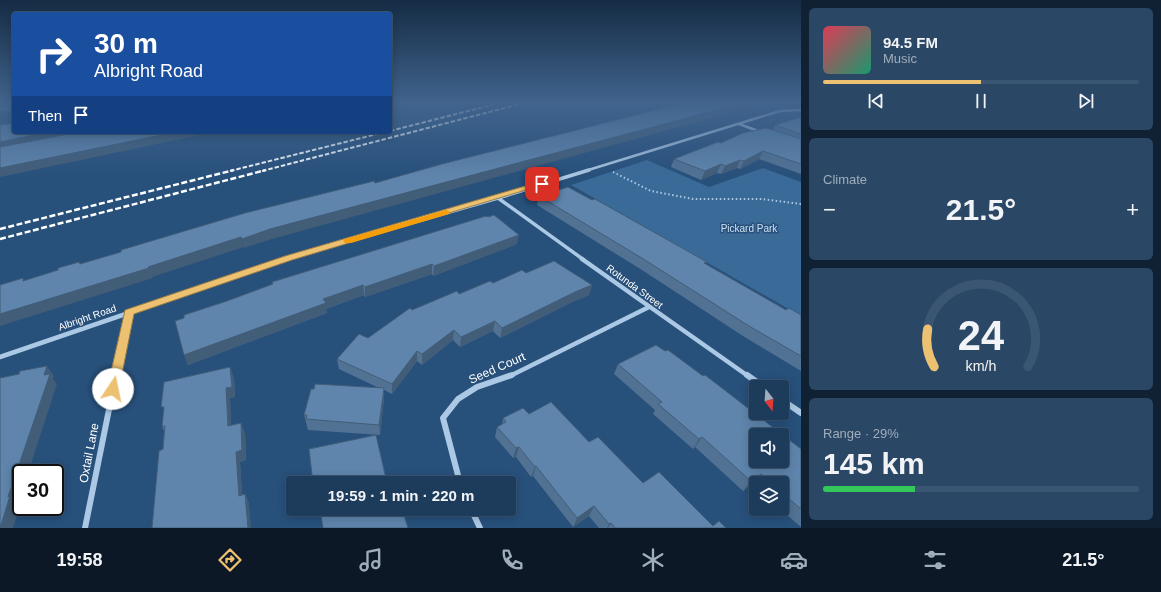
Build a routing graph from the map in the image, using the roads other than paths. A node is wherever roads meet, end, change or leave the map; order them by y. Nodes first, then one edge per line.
1 (727, 128) edge
2 (749, 128) edge
3 (766, 134) edge
4 (498, 198) junction
5 (648, 307) junction
6 (129, 312) junction
7 (0, 357) edge
8 (754, 380) edge
9 (789, 405) edge
10 (801, 413) edge
11 (458, 476) edge
12 (474, 516) edge
13 (85, 528) edge
14 (480, 528) edge

1 - 4 street, Albright Road
2 - 3 street
4 - 5 street, Rotunda Street
4 - 6 street, Albright Road
5 - 8 street, Rotunda Street
5 - 11 street, Seed Court
6 - 7 street, Albright Road
6 - 13 street, Oxtail Lane
9 - 10 street
12 - 14 street

